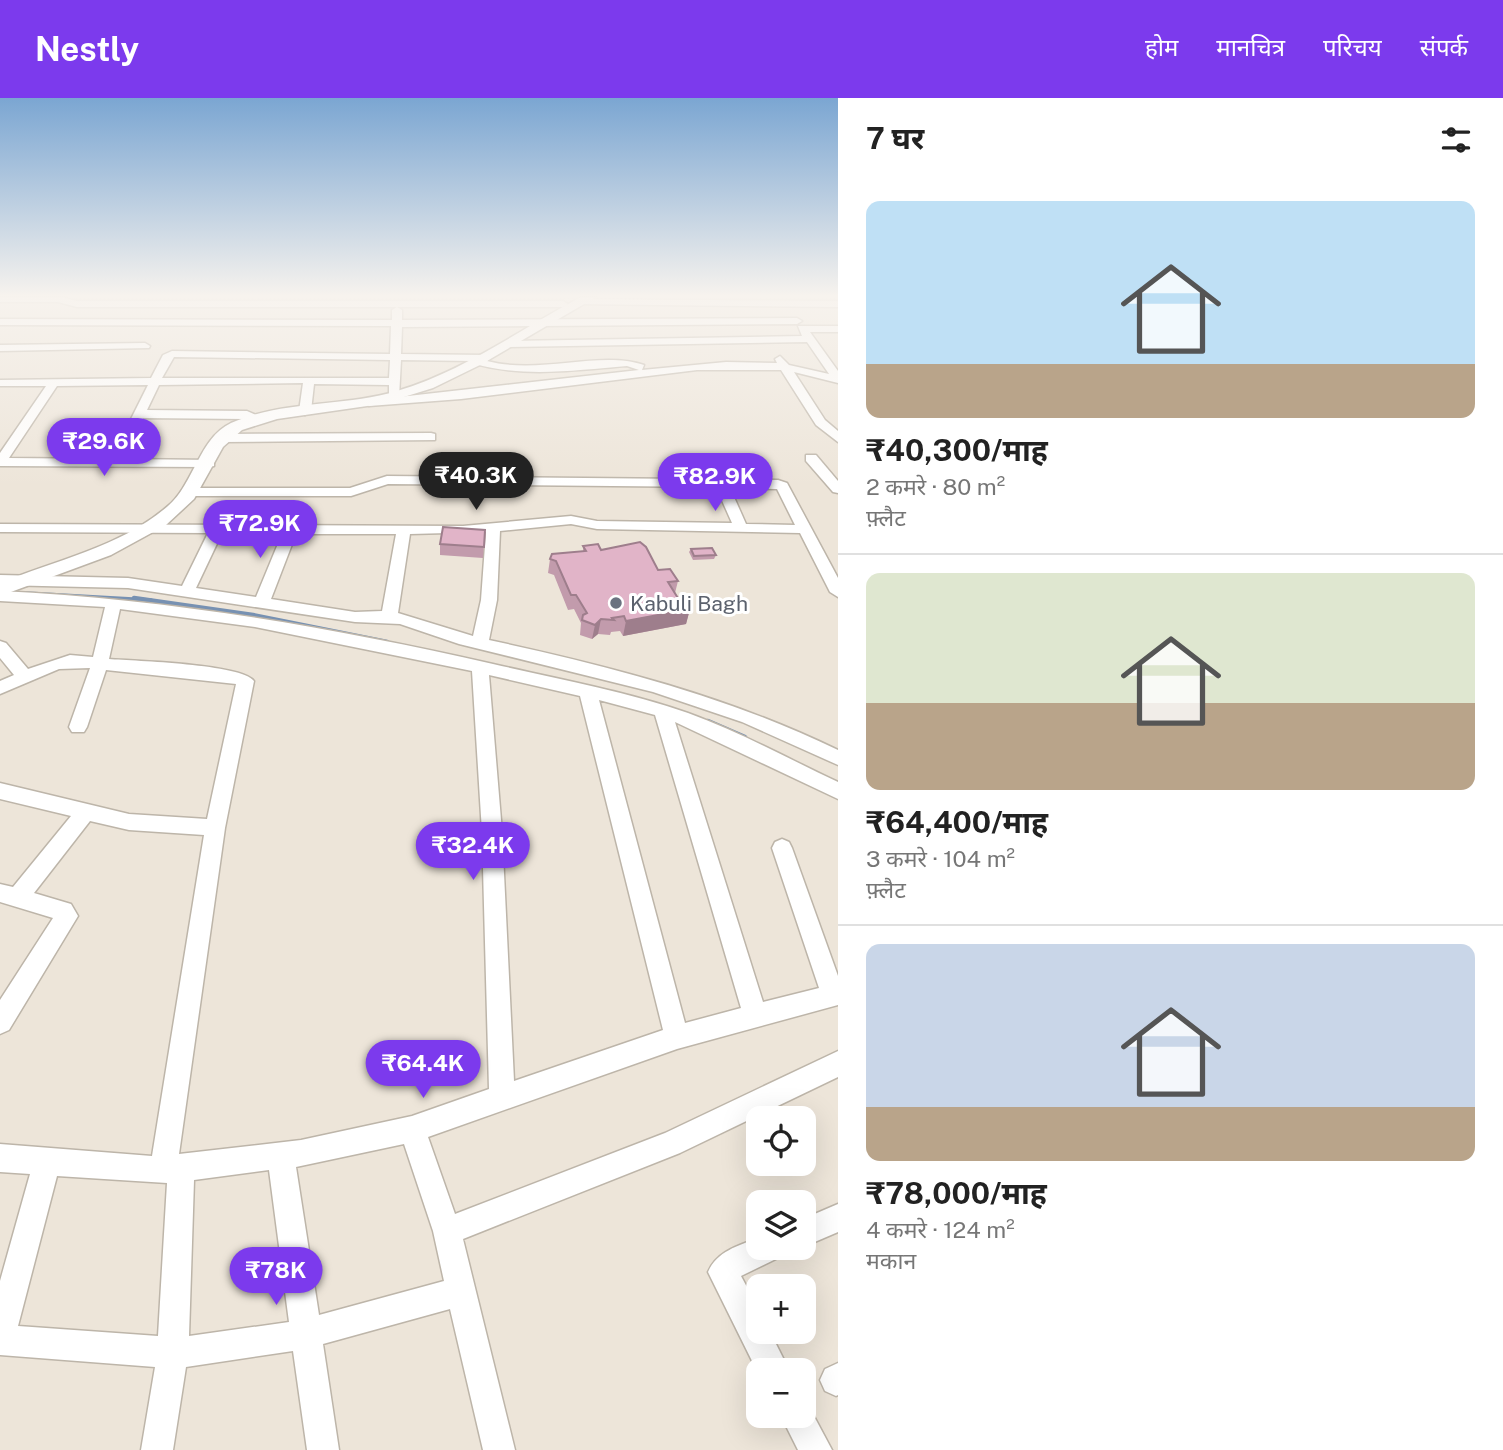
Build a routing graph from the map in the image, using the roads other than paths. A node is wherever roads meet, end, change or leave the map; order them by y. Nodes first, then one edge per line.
1 (166, 360) edge
2 (282, 360) edge
3 (396, 360) edge
4 (483, 360) joint
5 (717, 360) edge
6 (780, 360) edge
7 (825, 360) edge
8 (783, 365) junction
9 (722, 367) junction
10 (646, 373) junction
11 (823, 374) junction
12 (838, 379) edge
13 (156, 380) junction
14 (278, 380) junction
15 (309, 380) junction
16 (55, 381) junction
17 (0, 383) edge
18 (394, 389) junction
19 (838, 393) edge
20 (369, 402) junction
21 (305, 411) junction
22 (141, 414) junction
23 (259, 419) junction
24 (823, 425) junction
25 (838, 425) edge
26 (431, 437) dead end
27 (223, 438) junction
28 (838, 438) edge
29 (811, 458) dead end
30 (116, 461) junction
31 (209, 463) junction
32 (721, 483) junction
33 (838, 489) edge
34 (190, 492) junction
35 (0, 528) edge
36 (493, 528) junction
37 (741, 528) junction
38 (803, 529) junction
39 (146, 530) junction
40 (404, 530) junction
41 (216, 531) junction
42 (290, 531) junction
43 (10, 583) edge
44 (188, 590) junction
45 (838, 592) edge
46 (0, 596) edge
47 (262, 601) junction
48 (114, 602) junction
49 (388, 616) junction
50 (480, 643) junction
51 (0, 647) edge
52 (100, 663) junction
53 (480, 667) junction
54 (25, 676) junction
55 (0, 688) edge
56 (588, 692) junction
57 (663, 713) junction
58 (78, 727) dead end
59 (838, 758) edge
60 (0, 790) edge
61 (838, 792) edge
62 (85, 813) junction
63 (215, 828) junction
64 (782, 848) dead end
65 (9, 896) edge
66 (836, 994) edge
67 (756, 1017) junction
68 (0, 1022) edge
69 (677, 1037) junction
70 (838, 1064) edge
71 (502, 1096) junction
72 (412, 1129) junction
73 (281, 1157) junction
74 (0, 1158) edge
75 (47, 1162) junction
76 (172, 1170) junction
77 (838, 1218) edge
78 (816, 1227) edge
79 (447, 1231) junction
80 (746, 1257) edge
81 (461, 1291) junction
82 (306, 1334) junction
83 (0, 1338) edge
84 (173, 1353) junction
85 (767, 1358) edge
86 (804, 1428) edge
87 (157, 1450) edge
88 (323, 1450) edge
89 (499, 1450) edge
90 (816, 1450) edge

1 - 13 street
2 - 14 street
3 - 18 street
4 - 10 street
4 - 18 street
5 - 9 street
6 - 8 street
7 - 12 street
8 - 9 street
8 - 11 street
8 - 24 street
9 - 10 street
10 - 20 street
11 - 12 street
11 - 19 street
13 - 14 street
13 - 16 street
13 - 22 street
14 - 15 street
15 - 18 street
15 - 21 street
16 - 17 street
16 - 30 street
18 - 20 street
20 - 21 street
21 - 23 street
22 - 23 street
22 - 30 street
23 - 27 street
24 - 25 street
24 - 28 street
26 - 27 street
27 - 31 street
29 - 33 street
30 - 31 street
31 - 34 street
32 - 34 street
32 - 37 street
32 - 38 street
34 - 39 street
35 - 39 street
36 - 37 street
36 - 40 street
36 - 50 street
37 - 38 street
38 - 45 street
39 - 41 street
39 - 43 street
40 - 42 street
40 - 49 street
41 - 42 street
41 - 44 street
42 - 47 street
43 - 44 street
44 - 47 street
46 - 48 street
47 - 49 street
48 - 52 street
48 - 53 street
49 - 50 street
50 - 59 street
51 - 54 street
52 - 54 street
52 - 58 street
52 - 63 street
53 - 56 street
53 - 71 street
54 - 55 street
56 - 57 street
56 - 69 street
57 - 61 street
57 - 67 street
60 - 62 street
62 - 63 street
62 - 65 street
63 - 76 street
64 - 66 street
65 - 68 street
66 - 67 street
67 - 69 street
69 - 71 street
70 - 79 street
71 - 72 street
72 - 73 street
72 - 79 street
73 - 76 street
73 - 82 street
74 - 75 street
75 - 76 street
75 - 83 street
76 - 84 street
77 - 78 street
79 - 81 street
80 - 85 street
81 - 82 street
81 - 89 street
82 - 84 street
82 - 88 street
83 - 84 street
84 - 87 street
86 - 90 street

